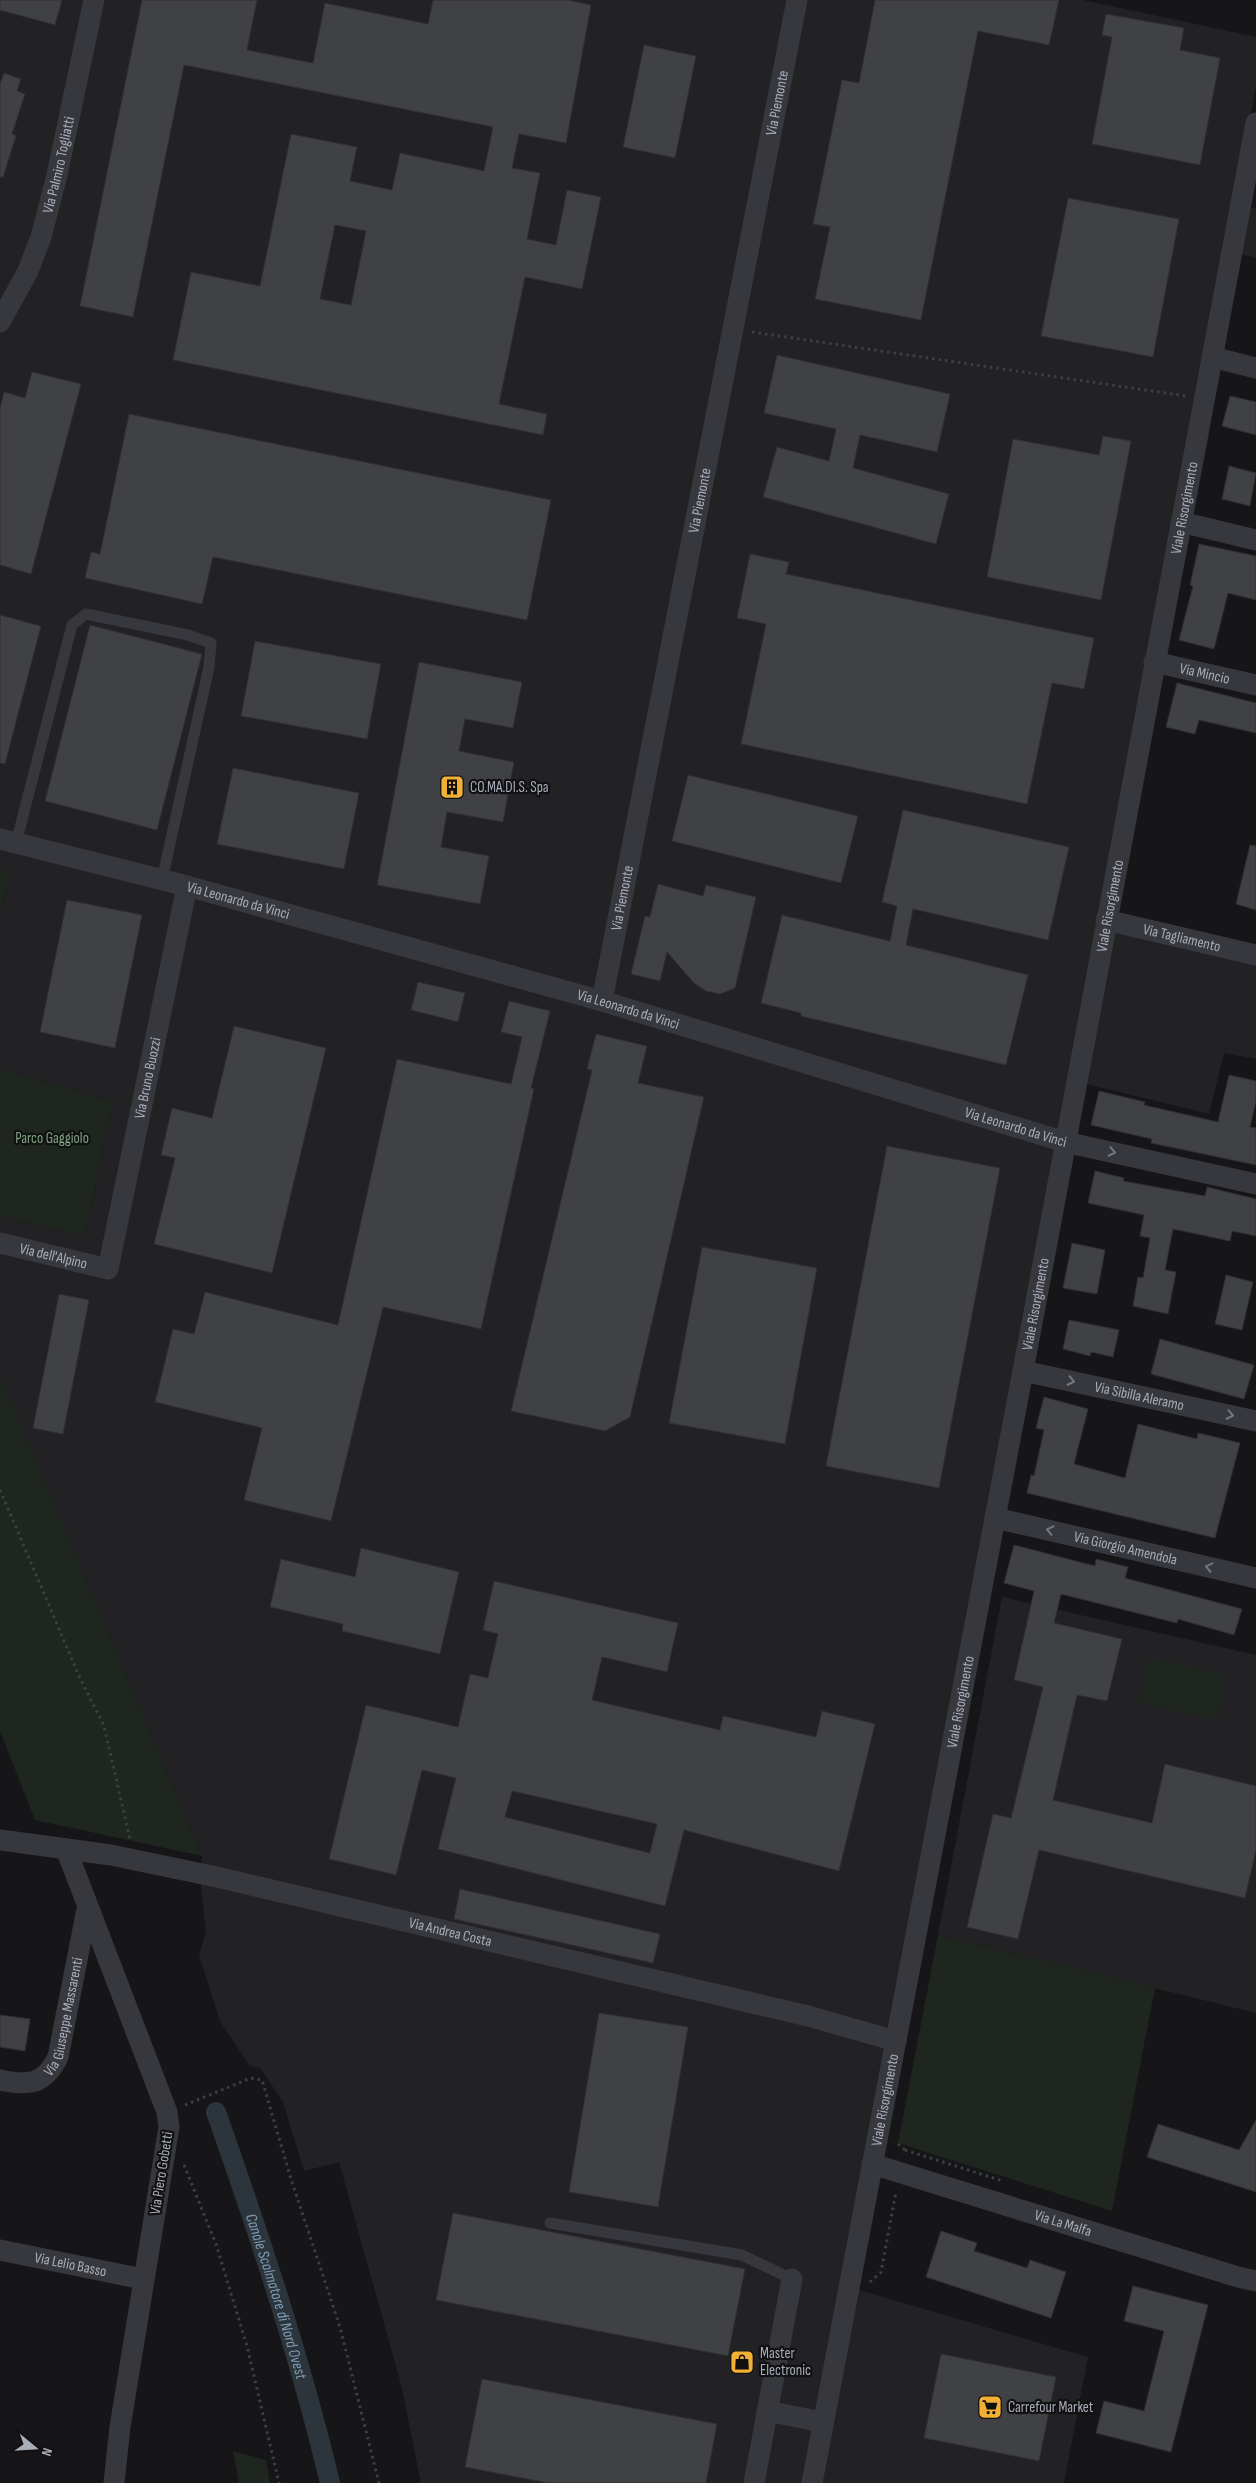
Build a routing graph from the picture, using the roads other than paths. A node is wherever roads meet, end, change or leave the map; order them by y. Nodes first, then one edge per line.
1 (94, 0) edge
2 (797, 0) edge
3 (1256, 123) edge
4 (0, 322) edge
5 (1212, 357) junction
6 (1256, 368) edge
7 (1180, 522) junction
8 (1256, 540) edge
9 (1154, 662) junction
10 (1256, 686) edge
11 (8, 841) edge
12 (162, 880) junction
13 (186, 886) junction
14 (1106, 920) junction
15 (1256, 955) edge
16 (602, 1001) junction
17 (1065, 1142) junction
18 (1256, 1184) edge
19 (0, 1243) edge
20 (108, 1269) joint
21 (1023, 1370) junction
22 (1256, 1421) edge
23 (995, 1518) junction
24 (1256, 1578) edge
25 (0, 1840) edge
26 (66, 1849) junction
27 (88, 1908) junction
28 (896, 2041) junction
29 (0, 2080) edge
30 (872, 2164) junction
31 (550, 2223) dead end
32 (0, 2250) edge
33 (792, 2278) joint
34 (143, 2279) junction
35 (1256, 2281) edge
36 (767, 2411) junction
37 (822, 2422) junction
38 (114, 2483) edge
39 (754, 2483) edge
40 (812, 2483) edge

1 - 4 street, Via Palmiro Togliatti
2 - 16 street, Via Piemonte
3 - 5 street, Viale Risorgimento
5 - 6 street
5 - 7 street, Viale Risorgimento
7 - 8 street
7 - 9 street, Viale Risorgimento
9 - 10 street, Via Mincio
9 - 14 street, Viale Risorgimento
11 - 12 street, Via Leonardo da Vinci
11 - 12 lane
12 - 13 street, Via Leonardo da Vinci
13 - 16 street, Via Leonardo da Vinci
13 - 20 street, Via Bruno Buozzi
14 - 15 street, Via Tagliamento
14 - 17 street, Viale Risorgimento
16 - 17 street, Via Leonardo da Vinci
17 -> 18 street, Via Leonardo da Vinci
17 - 21 street, Viale Risorgimento
19 - 20 street, Via dell'Alpino
21 -> 22 street, Via Sibilla Aleramo
21 - 23 street, Viale Risorgimento
24 -> 23 street, Via Giorgio Amendola
23 - 28 street, Viale Risorgimento
25 - 26 street, Via Andrea Costa
26 - 27 street, Via Piero Gobetti
26 - 28 street, Via Andrea Costa
27 - 29 street, Via Giuseppe Massarenti
27 - 34 street, Via Piero Gobetti
28 - 30 street, Viale Risorgimento
30 - 35 street, Via La Malfa
30 - 37 street, Viale Risorgimento
31 - 33 lane
32 - 34 street, Via Lelio Basso
33 - 36 street
34 - 38 street, Via Piero Gobetti
36 - 37 street
36 - 39 street
37 - 40 street, Viale Risorgimento

